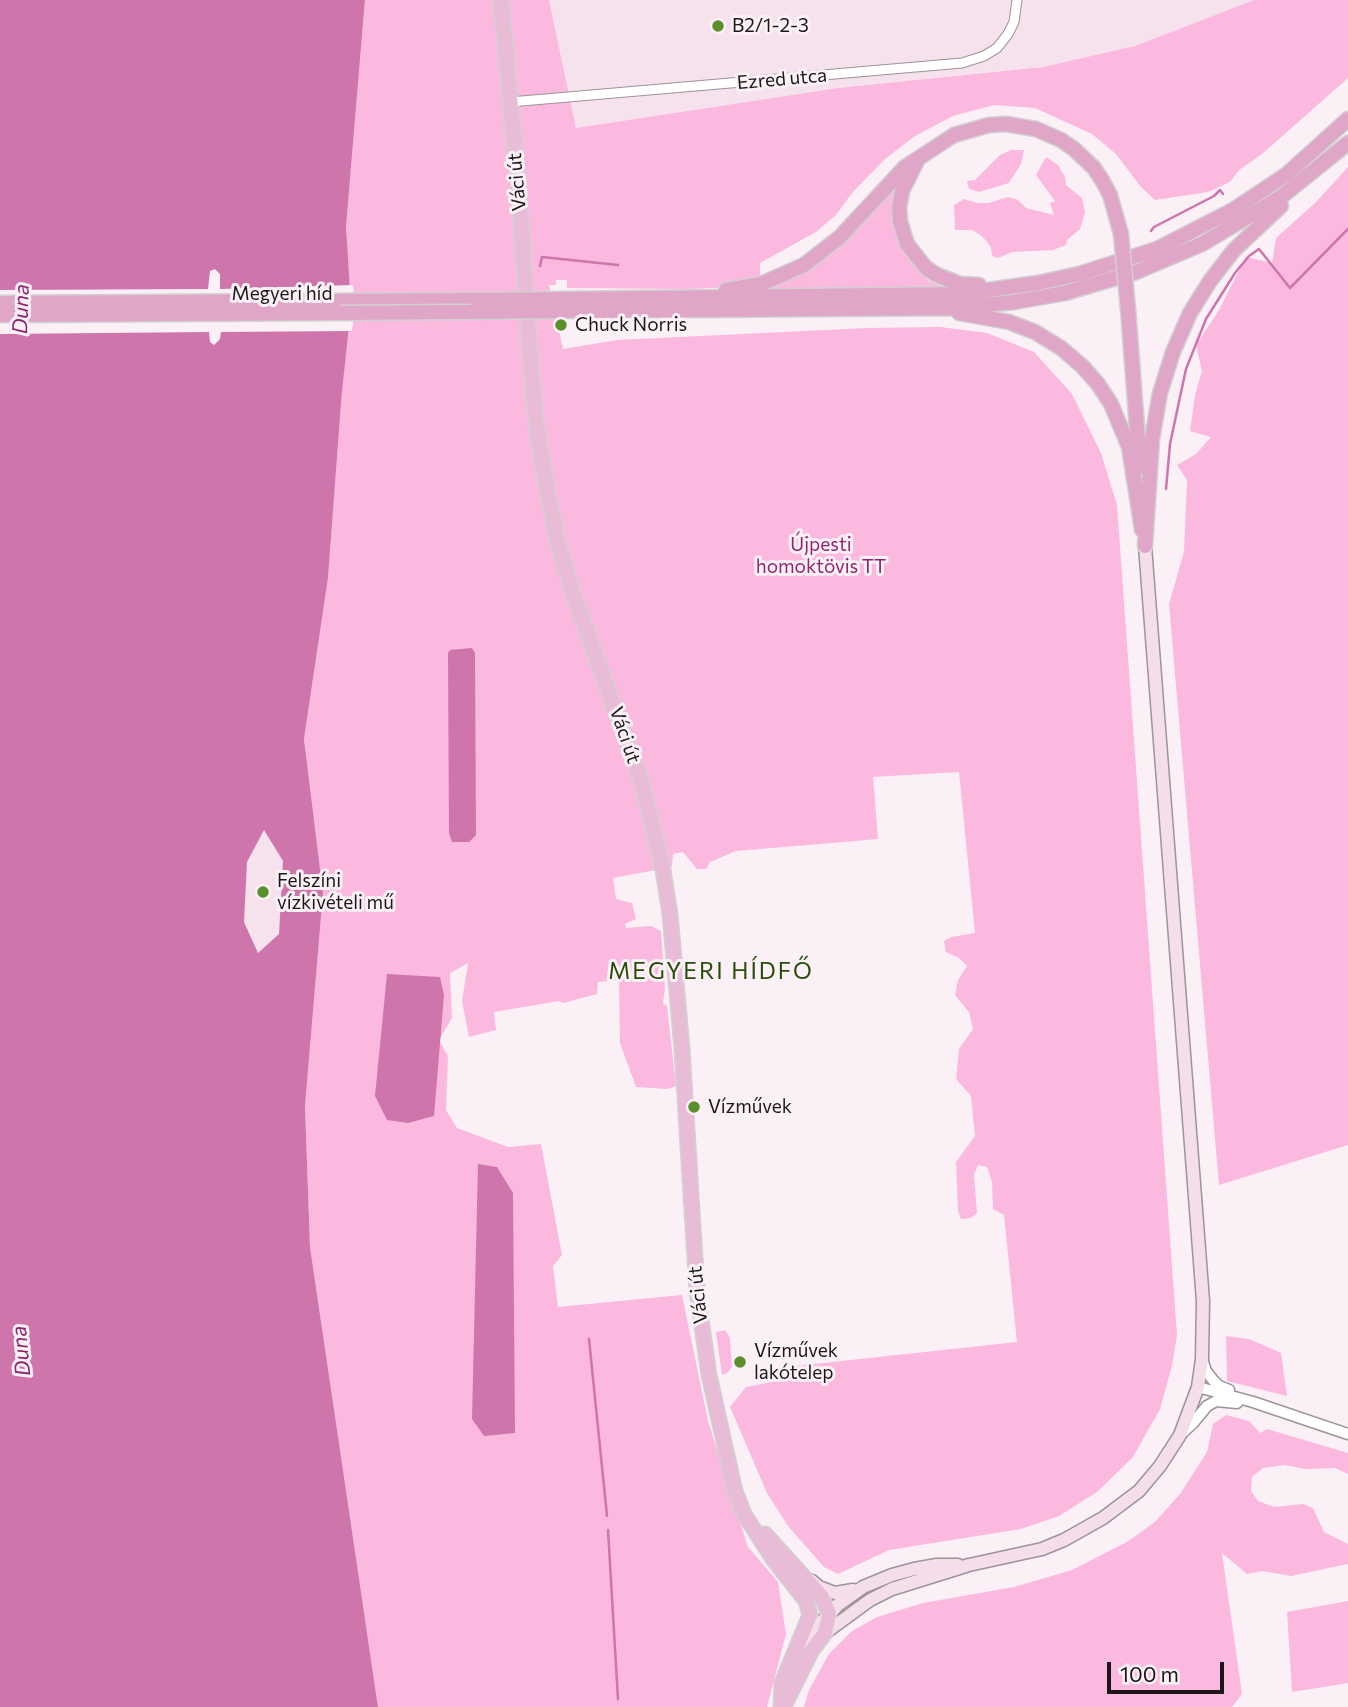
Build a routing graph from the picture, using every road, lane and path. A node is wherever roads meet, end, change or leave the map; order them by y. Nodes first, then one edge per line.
1 (501, 0) edge
2 (1017, 0) edge
3 (510, 102) junction
4 (1348, 119) edge
5 (1348, 143) edge
6 (919, 158) junction
7 (1008, 288) junction
8 (683, 298) junction
9 (0, 303) edge
10 (565, 305) junction
11 (889, 310) junction
12 (0, 315) edge
13 (1145, 545) junction
14 (1202, 1359) junction
15 (1198, 1387) junction
16 (1253, 1402) junction
17 (1348, 1434) edge
18 (1180, 1435) junction
19 (969, 1565) junction
20 (797, 1577) junction
21 (863, 1587) junction
22 (828, 1614) junction
23 (847, 1615) junction
24 (825, 1633) junction
25 (800, 1644) junction
26 (782, 1707) edge

1 - 3 main road, Váci út
2 - 3 street, Ezred utca
3 - 20 main road, Váci út
4 - 7 highway
5 - 11 highway
5 - 13 highway
6 - 7 highway
6 - 8 highway
6 - 13 highway, bridge
7 - 8 highway
8 - 10 highway
9 - 10 highway, Megyeri híd, bridge
10 - 11 highway
10 - 12 highway, Megyeri híd, bridge
11 - 13 highway
13 - 14 main road
14 - 15 main road
14 - 16 street
15 - 16 street
15 - 18 main road
16 - 17 street
16 - 18 street
18 - 19 main road
19 - 21 main road
19 - 23 main road
20 - 21 main road
20 - 22 main road, Váci út
20 - 25 main road, Váci út
21 - 22 main road
22 - 23 main road
22 - 24 main road, Váci út
22 - 25 main road
23 - 24 main road
24 - 26 main road, Váci út
25 - 26 main road, Váci út

